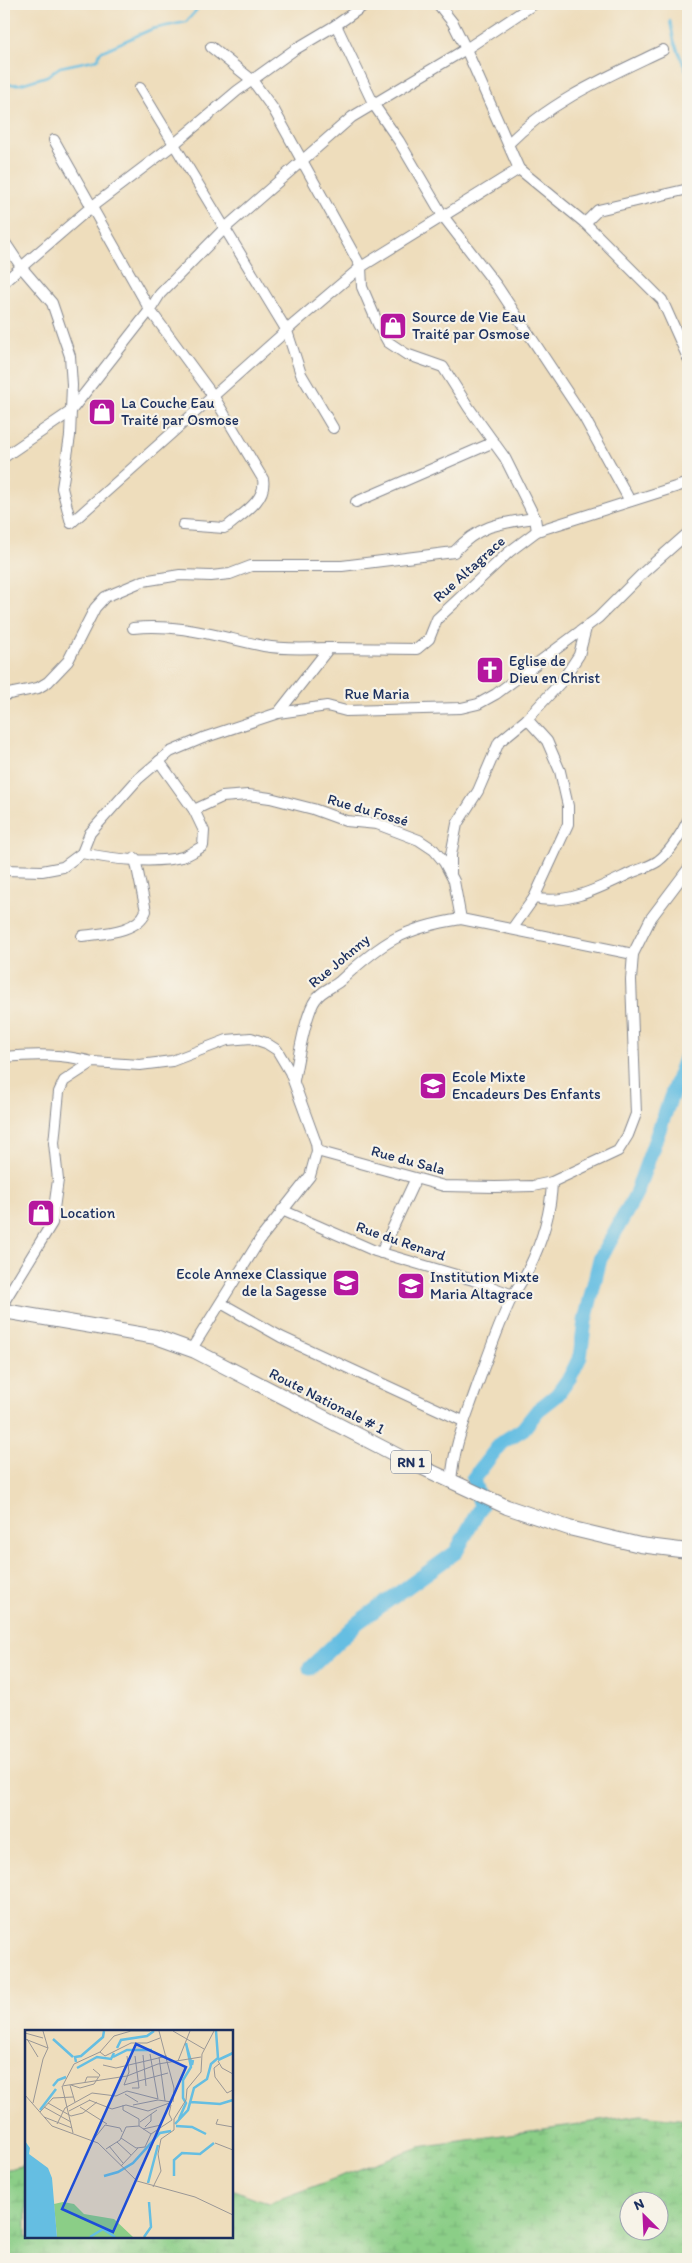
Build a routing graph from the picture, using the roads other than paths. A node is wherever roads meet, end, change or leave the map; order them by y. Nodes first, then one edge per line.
1 (366, 4) edge
2 (438, 4) edge
3 (534, 4) edge
4 (336, 25) junction
5 (211, 47) dead end
6 (466, 49) junction
7 (663, 50) dead end
8 (252, 80) junction
9 (140, 88) dead end
10 (374, 105) junction
11 (54, 140) dead end
12 (508, 144) junction
13 (173, 145) junction
14 (301, 160) junction
15 (519, 169) junction
16 (684, 190) dead end
17 (90, 208) junction
18 (443, 216) junction
19 (585, 223) junction
20 (224, 228) junction
21 (4, 240) edge
22 (361, 267) junction
23 (22, 268) junction
24 (4, 282) edge
25 (150, 310) junction
26 (287, 331) junction
27 (688, 358) edge
28 (214, 397) junction
29 (70, 412) junction
30 (333, 428) dead end
31 (494, 442) junction
32 (4, 457) edge
33 (688, 483) edge
34 (630, 501) junction
35 (356, 502) dead end
36 (535, 518) junction
37 (183, 525) dead end
38 (537, 531) junction
39 (688, 533) edge
40 (133, 628) dead end
41 (586, 628) junction
42 (329, 648) junction
43 (4, 694) edge
44 (278, 713) junction
45 (527, 720) junction
46 (160, 761) junction
47 (194, 810) junction
48 (688, 820) edge
49 (82, 853) junction
50 (135, 858) junction
51 (688, 869) edge
52 (4, 870) edge
53 (451, 874) junction
54 (534, 898) junction
55 (460, 919) junction
56 (512, 929) junction
57 (82, 936) dead end
58 (633, 954) junction
59 (4, 1057) edge
60 (93, 1062) junction
61 (294, 1080) junction
62 (317, 1151) junction
63 (415, 1180) junction
64 (552, 1182) junction
65 (282, 1210) junction
66 (381, 1253) junction
67 (513, 1295) junction
68 (221, 1304) junction
69 (4, 1311) edge
70 (192, 1350) junction
71 (463, 1421) junction
72 (451, 1482) junction
73 (688, 1551) edge

1 - 4 street
2 - 6 street
3 - 6 street
4 - 8 street
4 - 10 street
5 - 8 street
6 - 10 street
6 - 12 street
7 - 12 street
8 - 13 street
8 - 14 street
9 - 13 street
10 - 14 street
10 - 18 street
11 - 17 street
12 - 15 street
13 - 17 street
13 - 20 street
14 - 20 street
14 - 22 street
15 - 18 street
15 - 19 street
16 - 19 street
17 - 23 street
17 - 25 street
18 - 22 street
18 - 34 street
19 - 27 street
20 - 25 street
20 - 26 street
21 - 23 street
22 - 26 street
22 - 31 street
23 - 24 street
23 - 29 street
25 - 28 street
25 - 29 street
26 - 28 street
26 - 30 street
28 - 29 street
28 - 37 street
29 - 32 street
31 - 35 street
31 - 36 street
33 - 34 street, Rue Altagrace
34 - 38 street, Rue Altagrace
36 - 38 street
36 - 43 street
38 - 42 street, Rue Altagrace
39 - 41 street, Rue Maria
40 - 42 street
41 - 44 street, Rue Maria
41 - 45 street
42 - 44 street
44 - 46 street, Rue Maria
45 - 53 street
45 - 54 street
46 - 47 street
46 - 49 street, Rue Maria
47 - 50 street
47 - 53 street, Rue du Fossé
48 - 54 street
49 - 50 street
49 - 52 street
50 - 57 street
51 - 58 street
53 - 55 street, Rue du Fossé
54 - 56 street
55 - 56 street
55 - 61 street, Rue Johnny
56 - 58 street
58 - 64 street, Rue du Sala
59 - 60 street
60 - 61 street
60 - 69 street
61 - 62 street
62 - 63 street, Rue du Sala
62 - 65 street
63 - 64 street, Rue du Sala
63 - 66 street
64 - 67 street
65 - 66 street, Rue du Renard
65 - 68 street
66 - 67 street, Rue du Renard
67 - 71 street
68 - 70 street
68 - 71 street
69 - 70 main road, Route Nationale # 1 / RN 1
70 - 72 main road, Route Nationale # 1 / RN 1
71 - 72 street
72 - 73 main road, Route Nationale # 1 / RN 1

